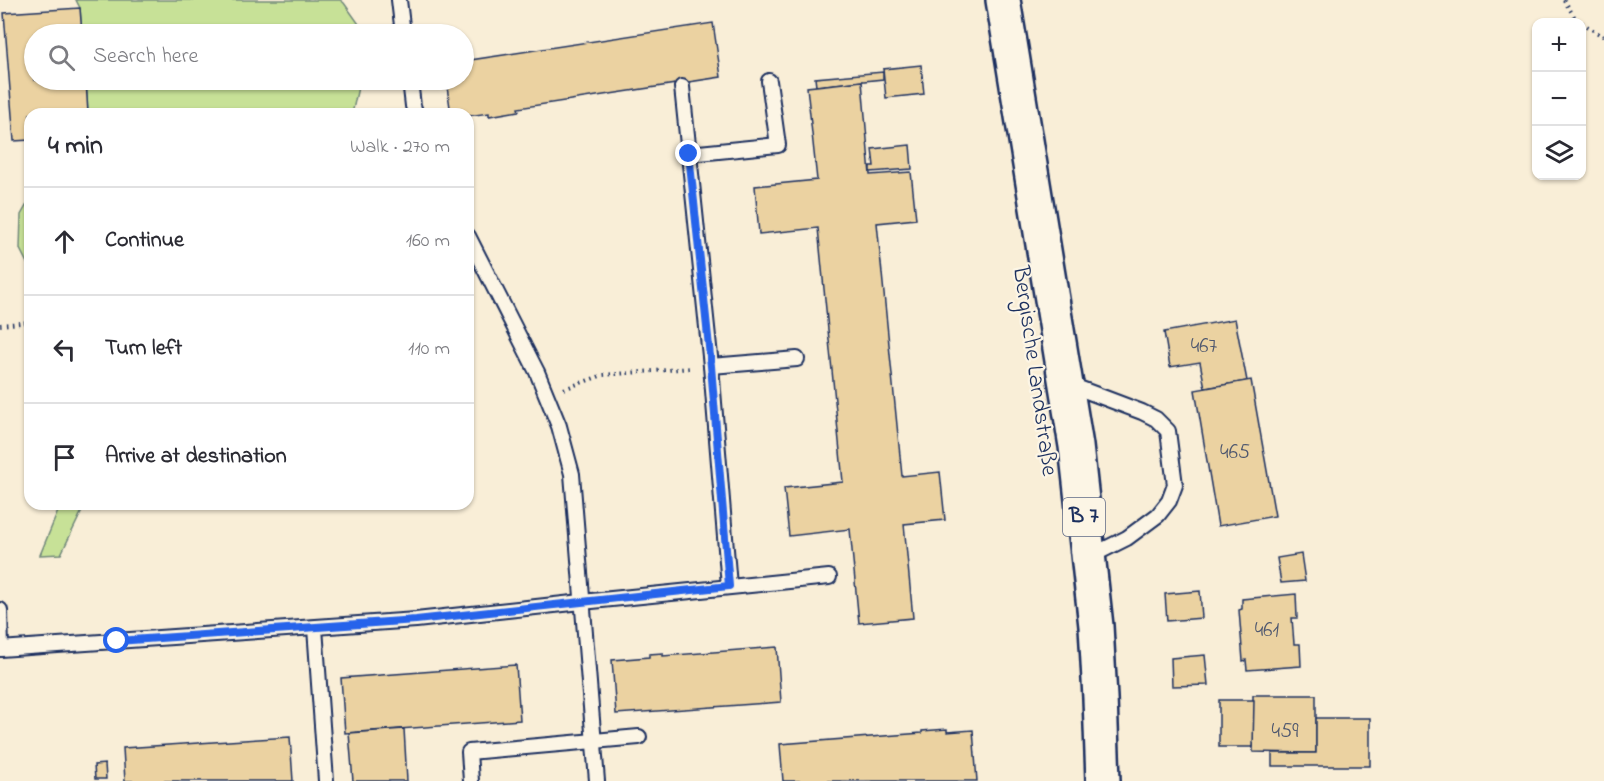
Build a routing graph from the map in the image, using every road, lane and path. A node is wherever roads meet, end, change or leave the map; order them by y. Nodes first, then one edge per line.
1 (399, 0) edge
2 (1003, 0) edge
3 (1564, 0) edge
4 (1575, 18) edge
5 (402, 24) edge
6 (1586, 26) edge
7 (1604, 38) edge
8 (769, 81) dead end
9 (682, 87) dead end
10 (411, 90) edge
11 (414, 108) edge
12 (689, 154) junction
13 (474, 248) edge
14 (24, 323) edge
15 (0, 325) edge
16 (797, 359) dead end
17 (711, 366) junction
18 (1066, 383) junction
19 (547, 395) junction
20 (1089, 557) junction
21 (829, 577) dead end
22 (729, 586) junction
23 (582, 602) junction
24 (0, 610) edge
25 (315, 628) junction
26 (1, 649) edge
27 (639, 737) dead end
28 (593, 741) junction
29 (326, 781) edge
30 (471, 781) edge
31 (597, 781) edge
32 (1103, 781) edge

1 - 5 lane
2 - 18 main road, Bergische Landstraße / B 7
3 - 4 path
6 - 7 path
8 - 12 lane
9 - 12 lane
10 - 11 lane
12 - 17 lane
13 - 19 lane
14 - 15 path
16 - 17 lane
17 - 19 path
17 - 22 lane
18 - 20 main road, Bergische Landstraße / B 7
18 - 20 lane
19 - 23 lane
20 - 32 main road, Bergische Landstraße / B 7
21 - 22 lane
22 - 23 lane
23 - 25 lane
23 - 28 lane
24 - 26 lane
25 - 26 lane
25 - 29 lane
27 - 28 lane
28 - 30 lane
28 - 31 lane

